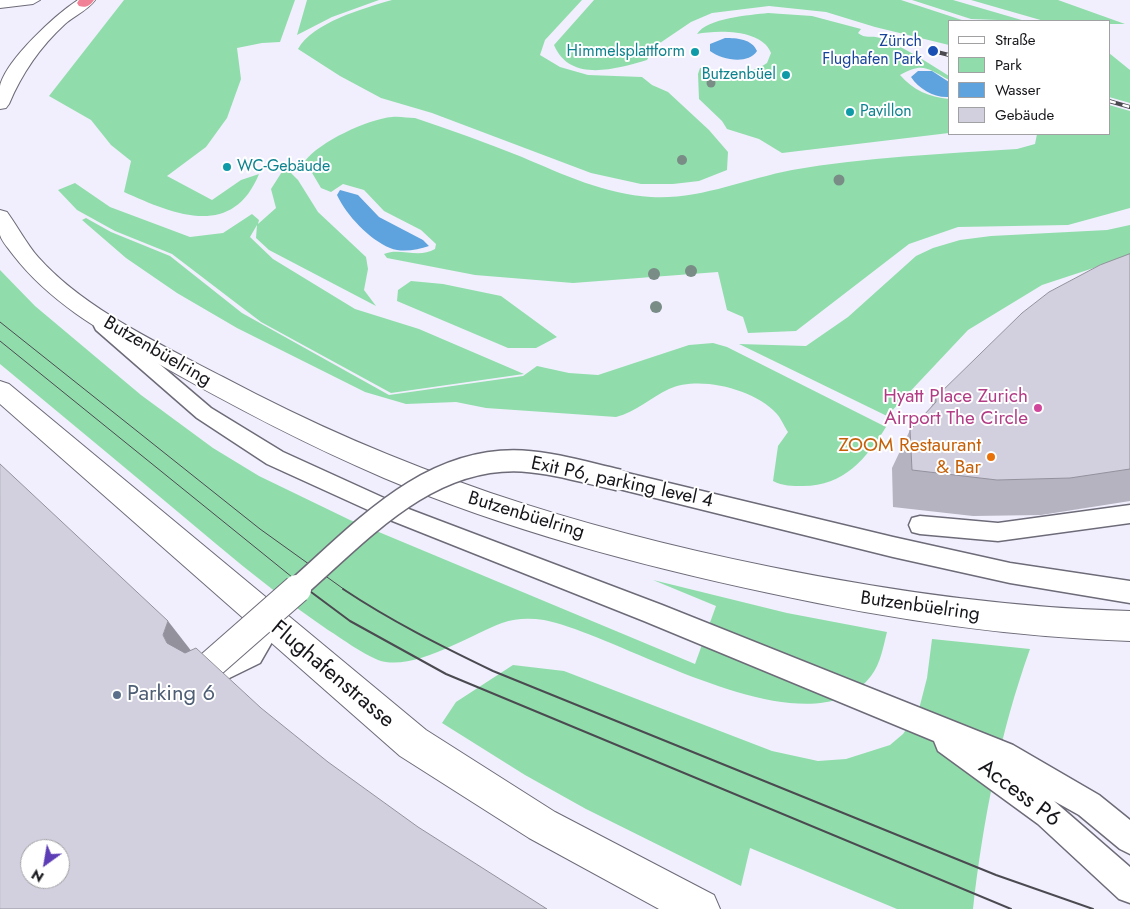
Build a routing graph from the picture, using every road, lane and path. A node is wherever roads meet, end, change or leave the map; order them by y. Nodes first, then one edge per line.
1 (29, 1) edge
2 (86, 1) edge
3 (0, 4) edge
4 (0, 104) edge
5 (0, 216) edge
6 (86, 311) junction
7 (0, 390) edge
8 (1130, 514) edge
9 (920, 525) dead end
10 (1120, 591) edge
11 (271, 624) junction
12 (1130, 626) edge
13 (899, 712) junction
14 (1130, 838) edge
15 (1130, 888) edge
16 (700, 909) edge

1 - 3 main road
2 - 4 main road
5 - 6 main road, Butzenbüelring
6 - 12 main road, Butzenbüelring
6 - 13 lane
7 - 11 main road, Flughafenstrasse
8 - 9 lane
10 - 11 lane, Exit P6, parking level 4, bridge
11 - 16 main road, Flughafenstrasse
13 - 14 lane
13 - 15 lane, Access P6

